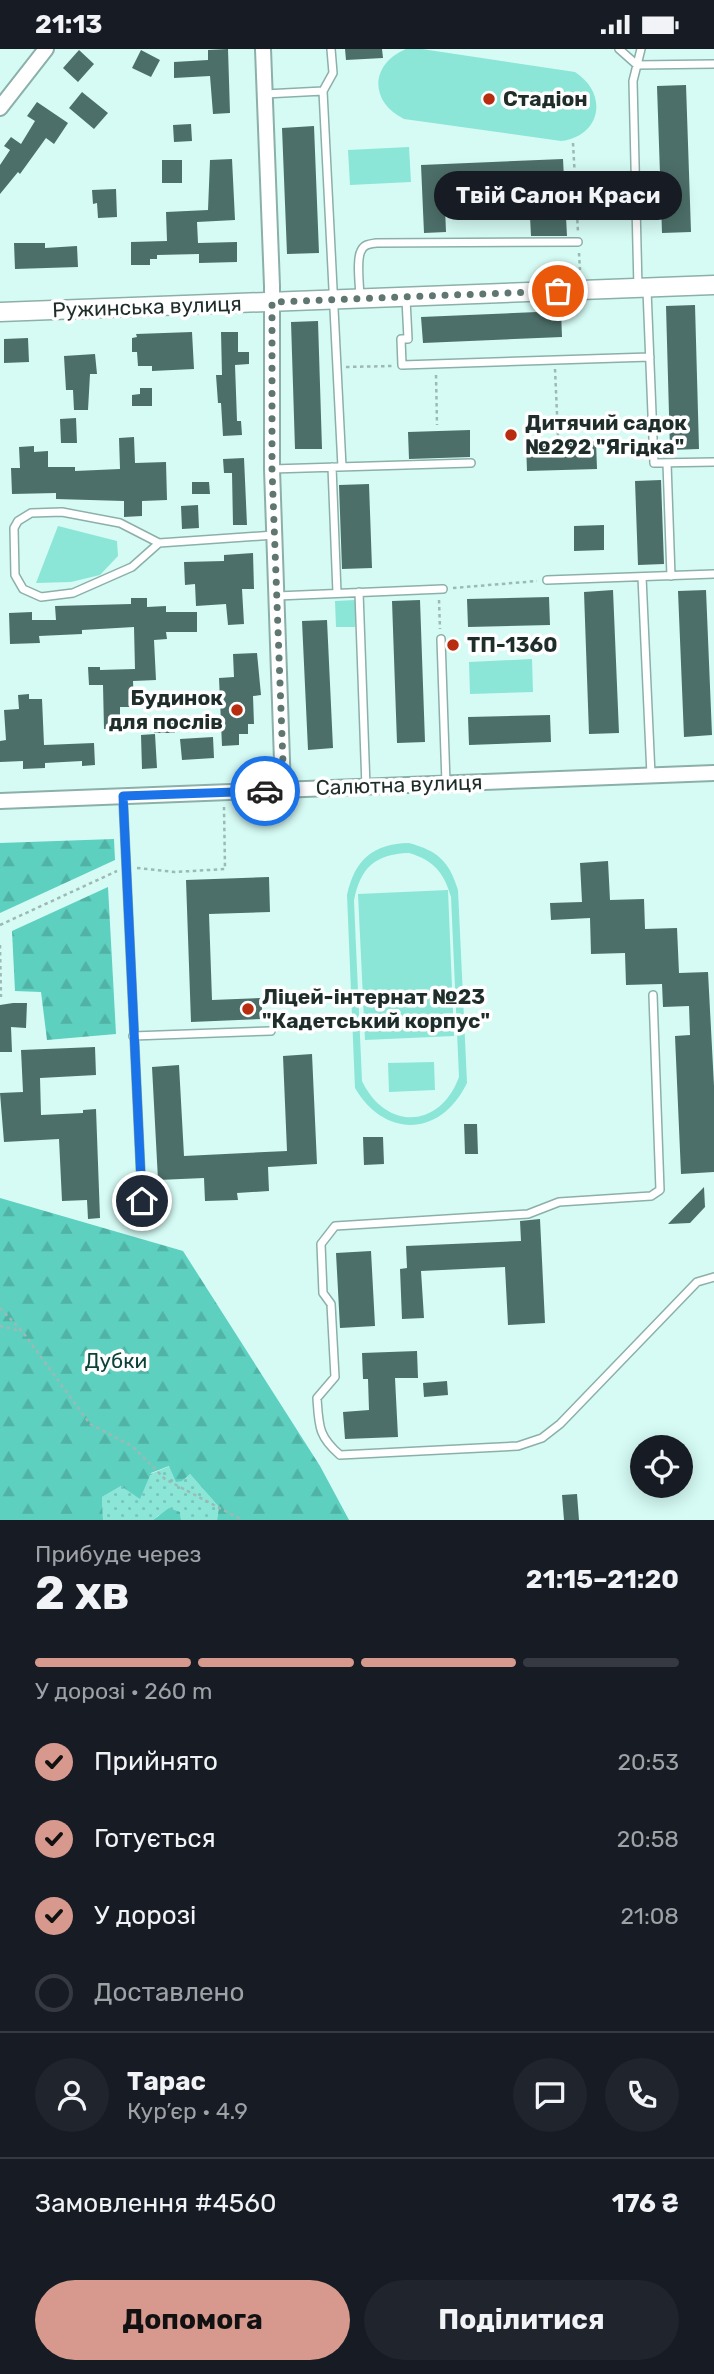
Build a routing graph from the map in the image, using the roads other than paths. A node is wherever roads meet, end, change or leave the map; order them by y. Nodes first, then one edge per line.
1 (46, 49) edge
2 (262, 49) edge
3 (331, 49) edge
4 (619, 49) edge
5 (641, 49) edge
6 (714, 64) edge
7 (637, 65) junction
8 (323, 91) junction
9 (264, 94) junction
10 (0, 108) edge
11 (578, 242) road end
12 (714, 285) edge
13 (642, 288) junction
14 (405, 297) junction
15 (360, 299) junction
16 (333, 300) junction
17 (272, 302) junction
18 (0, 312) edge
19 (650, 357) junction
20 (714, 462) edge
21 (471, 463) dead end
22 (667, 463) junction
23 (332, 467) junction
24 (342, 467) junction
25 (272, 469) junction
26 (275, 535) junction
27 (159, 543) junction
28 (714, 575) edge
29 (671, 576) junction
30 (642, 577) junction
31 (547, 580) road end
32 (441, 589) road end
33 (359, 592) junction
34 (337, 593) junction
35 (276, 596) junction
36 (441, 639) road end
37 (714, 773) edge
38 (651, 775) junction
39 (446, 783) junction
40 (366, 786) junction
41 (284, 790) junction
42 (123, 796) junction
43 (0, 801) edge
44 (653, 995) dead end
45 (271, 1031) dead end
46 (132, 1036) junction
47 (142, 1201) dead end
48 (714, 1277) edge

1 - 10 street
2 - 9 street
3 - 8 lane
4 - 7 lane
5 - 7 lane
6 - 7 lane
7 - 13 lane
8 - 9 lane
8 - 16 lane
9 - 17 street
11 - 15 lane
12 - 13 street, Ружинська вулиця
13 - 14 street, Ружинська вулиця
13 - 19 lane
14 - 15 street, Ружинська вулиця
14 - 19 lane
15 - 16 street, Ружинська вулиця
16 - 17 street, Ружинська вулиця
16 - 24 lane
17 - 18 street, Ружинська вулиця
17 - 25 street
19 - 22 lane
20 - 22 lane
21 - 24 lane
22 - 29 lane
23 - 24 lane
23 - 25 lane
23 - 34 lane
25 - 26 street
26 - 27 lane
26 - 35 street
27 - 27 lane
28 - 29 lane
29 - 30 lane
30 - 31 lane
30 - 38 lane
32 - 33 lane
33 - 34 lane
33 - 40 lane
34 - 35 lane
35 - 41 street
36 - 39 lane
37 - 38 street, Салютна вулиця
38 - 39 street, Салютна вулиця
39 - 40 street, Салютна вулиця
40 - 41 street, Салютна вулиця
41 - 42 street, Салютна вулиця
42 - 43 street, Салютна вулиця
42 - 46 lane
44 - 48 lane
45 - 46 lane
46 - 47 lane

